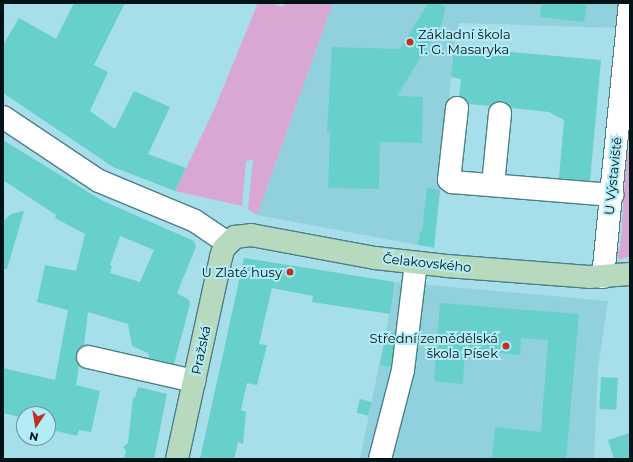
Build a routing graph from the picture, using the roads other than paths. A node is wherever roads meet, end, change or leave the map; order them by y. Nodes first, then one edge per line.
1 (630, 3) edge
2 (457, 108) dead end
3 (500, 113) dead end
4 (3, 117) edge
5 (493, 185) junction
6 (612, 195) junction
7 (228, 243) junction
8 (416, 263) junction
9 (630, 274) edge
10 (603, 277) junction
11 (88, 357) dead end
12 (194, 381) junction
13 (177, 459) edge
14 (380, 459) edge

1 - 6 street, U Výstaviště
2 - 5 street
3 - 5 street
4 - 7 street
5 - 6 street
6 - 10 street, U Výstaviště
7 - 8 main road, Čelakovského
7 - 12 main road, Pražská
8 - 10 main road, Čelakovského
8 - 14 street
9 - 10 main road, Čelakovského
11 - 12 street
12 - 13 main road, Pražská

